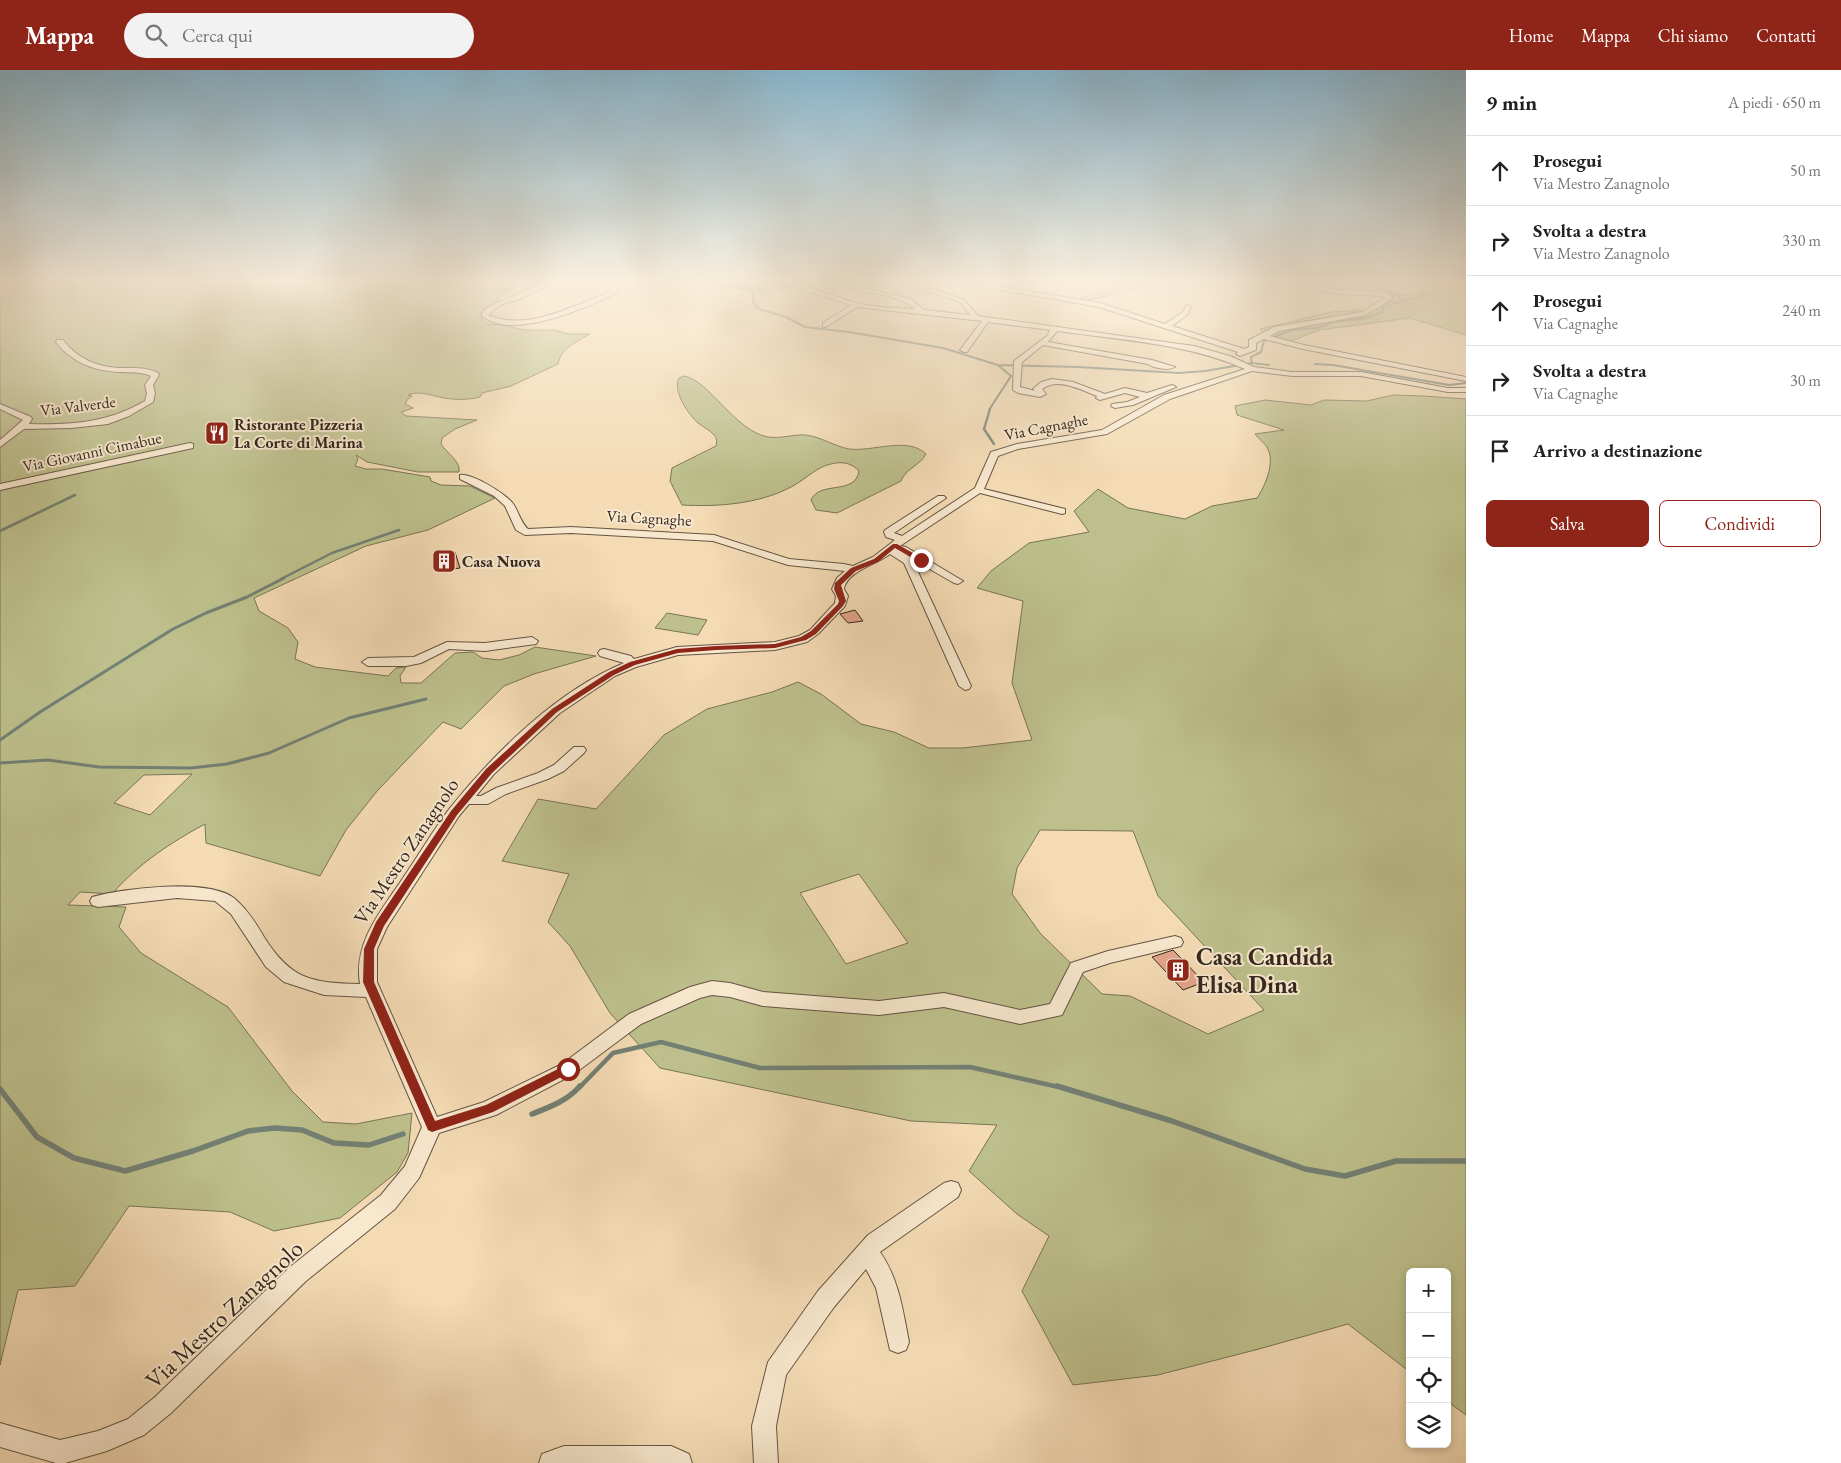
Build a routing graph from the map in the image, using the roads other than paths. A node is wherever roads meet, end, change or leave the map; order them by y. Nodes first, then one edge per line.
1 (62, 345) edge
2 (968, 345) edge
3 (1040, 345) edge
4 (1054, 345) edge
5 (1172, 345) edge
6 (1224, 345) edge
7 (1253, 345) edge
8 (1297, 345) edge
9 (1321, 345) edge
10 (1313, 349) junction
11 (964, 350) dead end
12 (1245, 352) junction
13 (1231, 360) junction
14 (1171, 367) dead end
15 (1250, 368) junction
16 (1258, 377) dead end
17 (1222, 379) junction
18 (1466, 379) edge
19 (1466, 390) edge
20 (1148, 396) junction
21 (0, 406) edge
22 (1115, 406) dead end
23 (22, 426) junction
24 (0, 444) edge
25 (190, 446) dead end
26 (463, 477) dead end
27 (0, 488) edge
28 (978, 490) junction
29 (941, 498) dead end
30 (1062, 511) dead end
31 (896, 545) junction
32 (853, 570) junction
33 (958, 581) dead end
34 (532, 641) dead end
35 (604, 653) dead end
36 (368, 662) dead end
37 (632, 664) junction
38 (965, 686) dead end
39 (579, 750) dead end
40 (465, 799) junction
41 (98, 902) dead end
42 (1175, 942) dead end
43 (372, 990) junction
44 (432, 1127) junction
45 (951, 1190) dead end
46 (867, 1252) junction
47 (898, 1342) dead end
48 (0, 1435) edge
49 (551, 1463) edge
50 (680, 1463) edge
51 (766, 1463) edge

1 - 23 street, Via Valverde
2 - 11 street
3 - 20 street
4 - 14 street
5 - 13 street
6 - 12 street
7 - 12 street
8 - 10 street
9 - 10 street
10 - 18 street
12 - 13 street
13 - 15 street
15 - 16 street
15 - 17 street, Via Cagnaghe
15 - 19 street
17 - 20 street, Via Cagnaghe
17 - 28 street, Via Cagnaghe
20 - 22 street, Via Cagnaghe
21 - 23 street
23 - 24 street
25 - 27 street, Via Giovanni Cimabue
26 - 32 street, Via Cagnaghe
28 - 30 street
28 - 31 street
29 - 31 street
31 - 32 street
31 - 33 street
31 - 38 street
32 - 37 street
34 - 36 street
35 - 37 street
37 - 40 street, Via Mestro Zanagnolo
39 - 40 street
40 - 43 street, Via Mestro Zanagnolo
41 - 43 street
42 - 44 street
43 - 44 street, Via Mestro Zanagnolo
44 - 48 street, Via Mestro Zanagnolo
45 - 46 street
46 - 47 street
46 - 51 street
49 - 50 street

